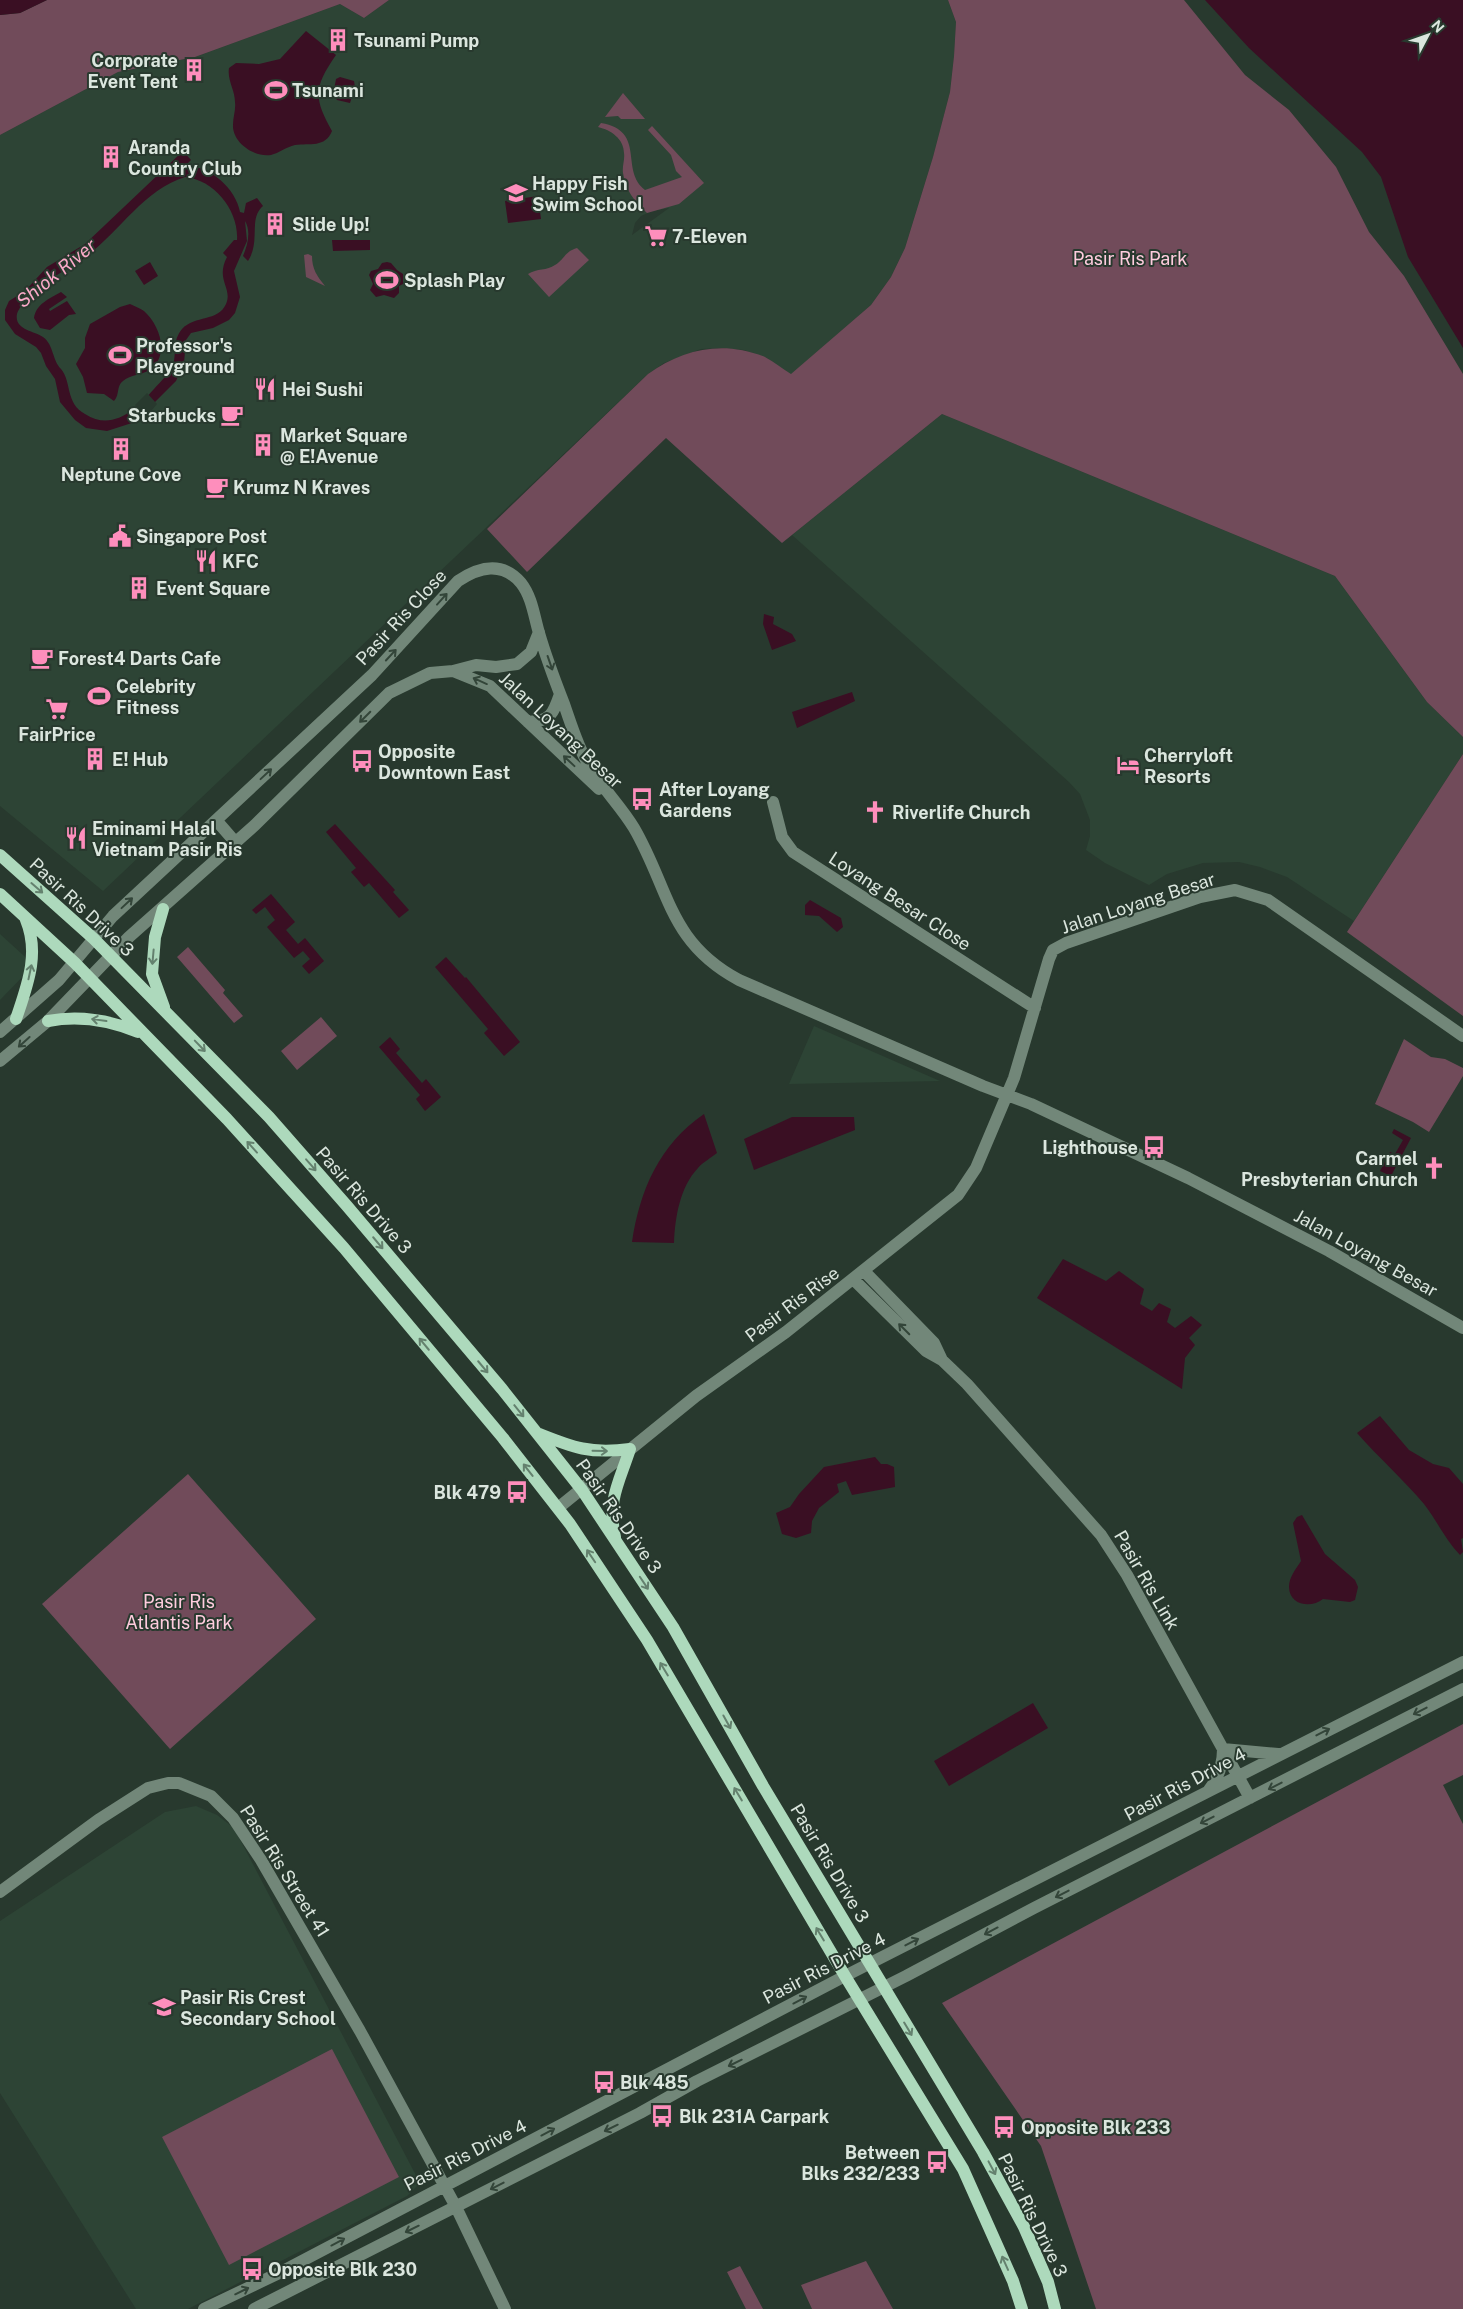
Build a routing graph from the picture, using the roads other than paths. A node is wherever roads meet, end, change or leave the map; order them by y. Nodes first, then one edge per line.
1 (539, 632) junction
2 (453, 670) junction
3 (560, 694) junction
4 (528, 722) junction
5 (773, 802) dead end
6 (617, 806) junction
7 (216, 820) junction
8 (236, 843) junction
9 (0, 855) edge
10 (0, 894) edge
11 (163, 909) junction
12 (25, 917) junction
13 (94, 939) junction
14 (111, 956) junction
15 (75, 964) junction
16 (90, 978) junction
17 (1035, 1008) junction
18 (166, 1012) junction
19 (16, 1019) junction
20 (48, 1021) junction
21 (0, 1032) edge
22 (145, 1035) junction
23 (1463, 1036) edge
24 (0, 1061) edge
25 (1007, 1095) junction
26 (864, 1271) junction
27 (854, 1280) junction
28 (1463, 1328) edge
29 (942, 1360) junction
30 (537, 1433) junction
31 (630, 1449) junction
32 (582, 1490) junction
33 (558, 1508) junction
34 (616, 1543) junction
35 (1463, 1662) edge
36 (1463, 1689) edge
37 (1224, 1748) junction
38 (1280, 1754) junction
39 (1238, 1775) junction
40 (1208, 1790) junction
41 (1250, 1798) junction
42 (0, 1892) edge
43 (869, 1964) junction
44 (844, 1976) junction
45 (883, 1988) junction
46 (859, 1999) junction
47 (444, 2185) junction
48 (456, 2207) junction
49 (204, 2309) edge
50 (254, 2309) edge
51 (505, 2309) edge
52 (1022, 2309) edge
53 (1055, 2309) edge

1 - 2 street
1 -> 3 street, Jalan Loyang Besar
7 -> 1 street, Pasir Ris Close
4 -> 2 street, Jalan Loyang Besar
2 -> 8 street
3 - 4 street
3 - 6 street, Jalan Loyang Besar
6 -> 4 street, Jalan Loyang Besar
5 - 17 street, Loyang Besar Close
6 - 25 street, Jalan Loyang Besar
7 - 8 street
13 -> 7 street, Pasir Ris Close
8 - 11 street
9 -> 13 main road, Pasir Ris Drive 3
10 - 12 main road
11 - 14 street
11 -> 18 main road
12 - 15 main road
19 -> 12 main road
13 - 14 main road, Pasir Ris Drive 3
13 - 15 street, Pasir Ris Close
14 - 16 street
14 - 18 main road, Pasir Ris Drive 3
15 - 16 main road
15 - 19 street, Pasir Ris Close
16 - 20 street
16 - 22 main road
17 - 23 street, Jalan Loyang Besar
17 - 25 street, Jalan Loyang Besar
18 -> 30 main road, Pasir Ris Drive 3
19 - 21 street, Pasir Ris Close
22 -> 20 main road
20 -> 24 street
33 -> 22 main road
25 - 26 street, Pasir Ris Rise
25 - 28 street, Jalan Loyang Besar
26 - 27 street, Pasir Ris Rise
26 - 29 street, Pasir Ris Link
29 -> 27 street, Pasir Ris Link
27 - 31 street, Pasir Ris Rise
29 - 37 street, Pasir Ris Link
30 -> 31 main road
30 - 32 main road, Pasir Ris Drive 3
31 - 32 street, Pasir Ris Rise
31 - 34 main road
32 - 33 street, Pasir Ris Rise
32 - 34 main road, Pasir Ris Drive 3
44 -> 33 main road
34 -> 43 main road, Pasir Ris Drive 3
38 -> 35 street, Pasir Ris Drive 4
36 -> 41 street
37 - 38 street
37 - 39 street, Pasir Ris Link
37 - 40 street
38 - 39 street, Pasir Ris Drive 4
39 - 40 street, Pasir Ris Drive 4
39 - 41 street, Pasir Ris Link
43 -> 40 street, Pasir Ris Drive 4
41 -> 45 street
42 - 47 street, Pasir Ris Street 41
43 - 44 street, Pasir Ris Drive 4
43 - 45 main road, Pasir Ris Drive 3
44 - 46 main road
47 -> 44 street, Pasir Ris Drive 4
45 - 46 street
45 -> 53 main road, Pasir Ris Drive 3
46 -> 48 street
52 -> 46 main road
47 - 48 street, Pasir Ris Street 41
49 -> 47 street, Pasir Ris Drive 4
48 -> 50 street
48 - 51 street, Pasir Ris Street 41

